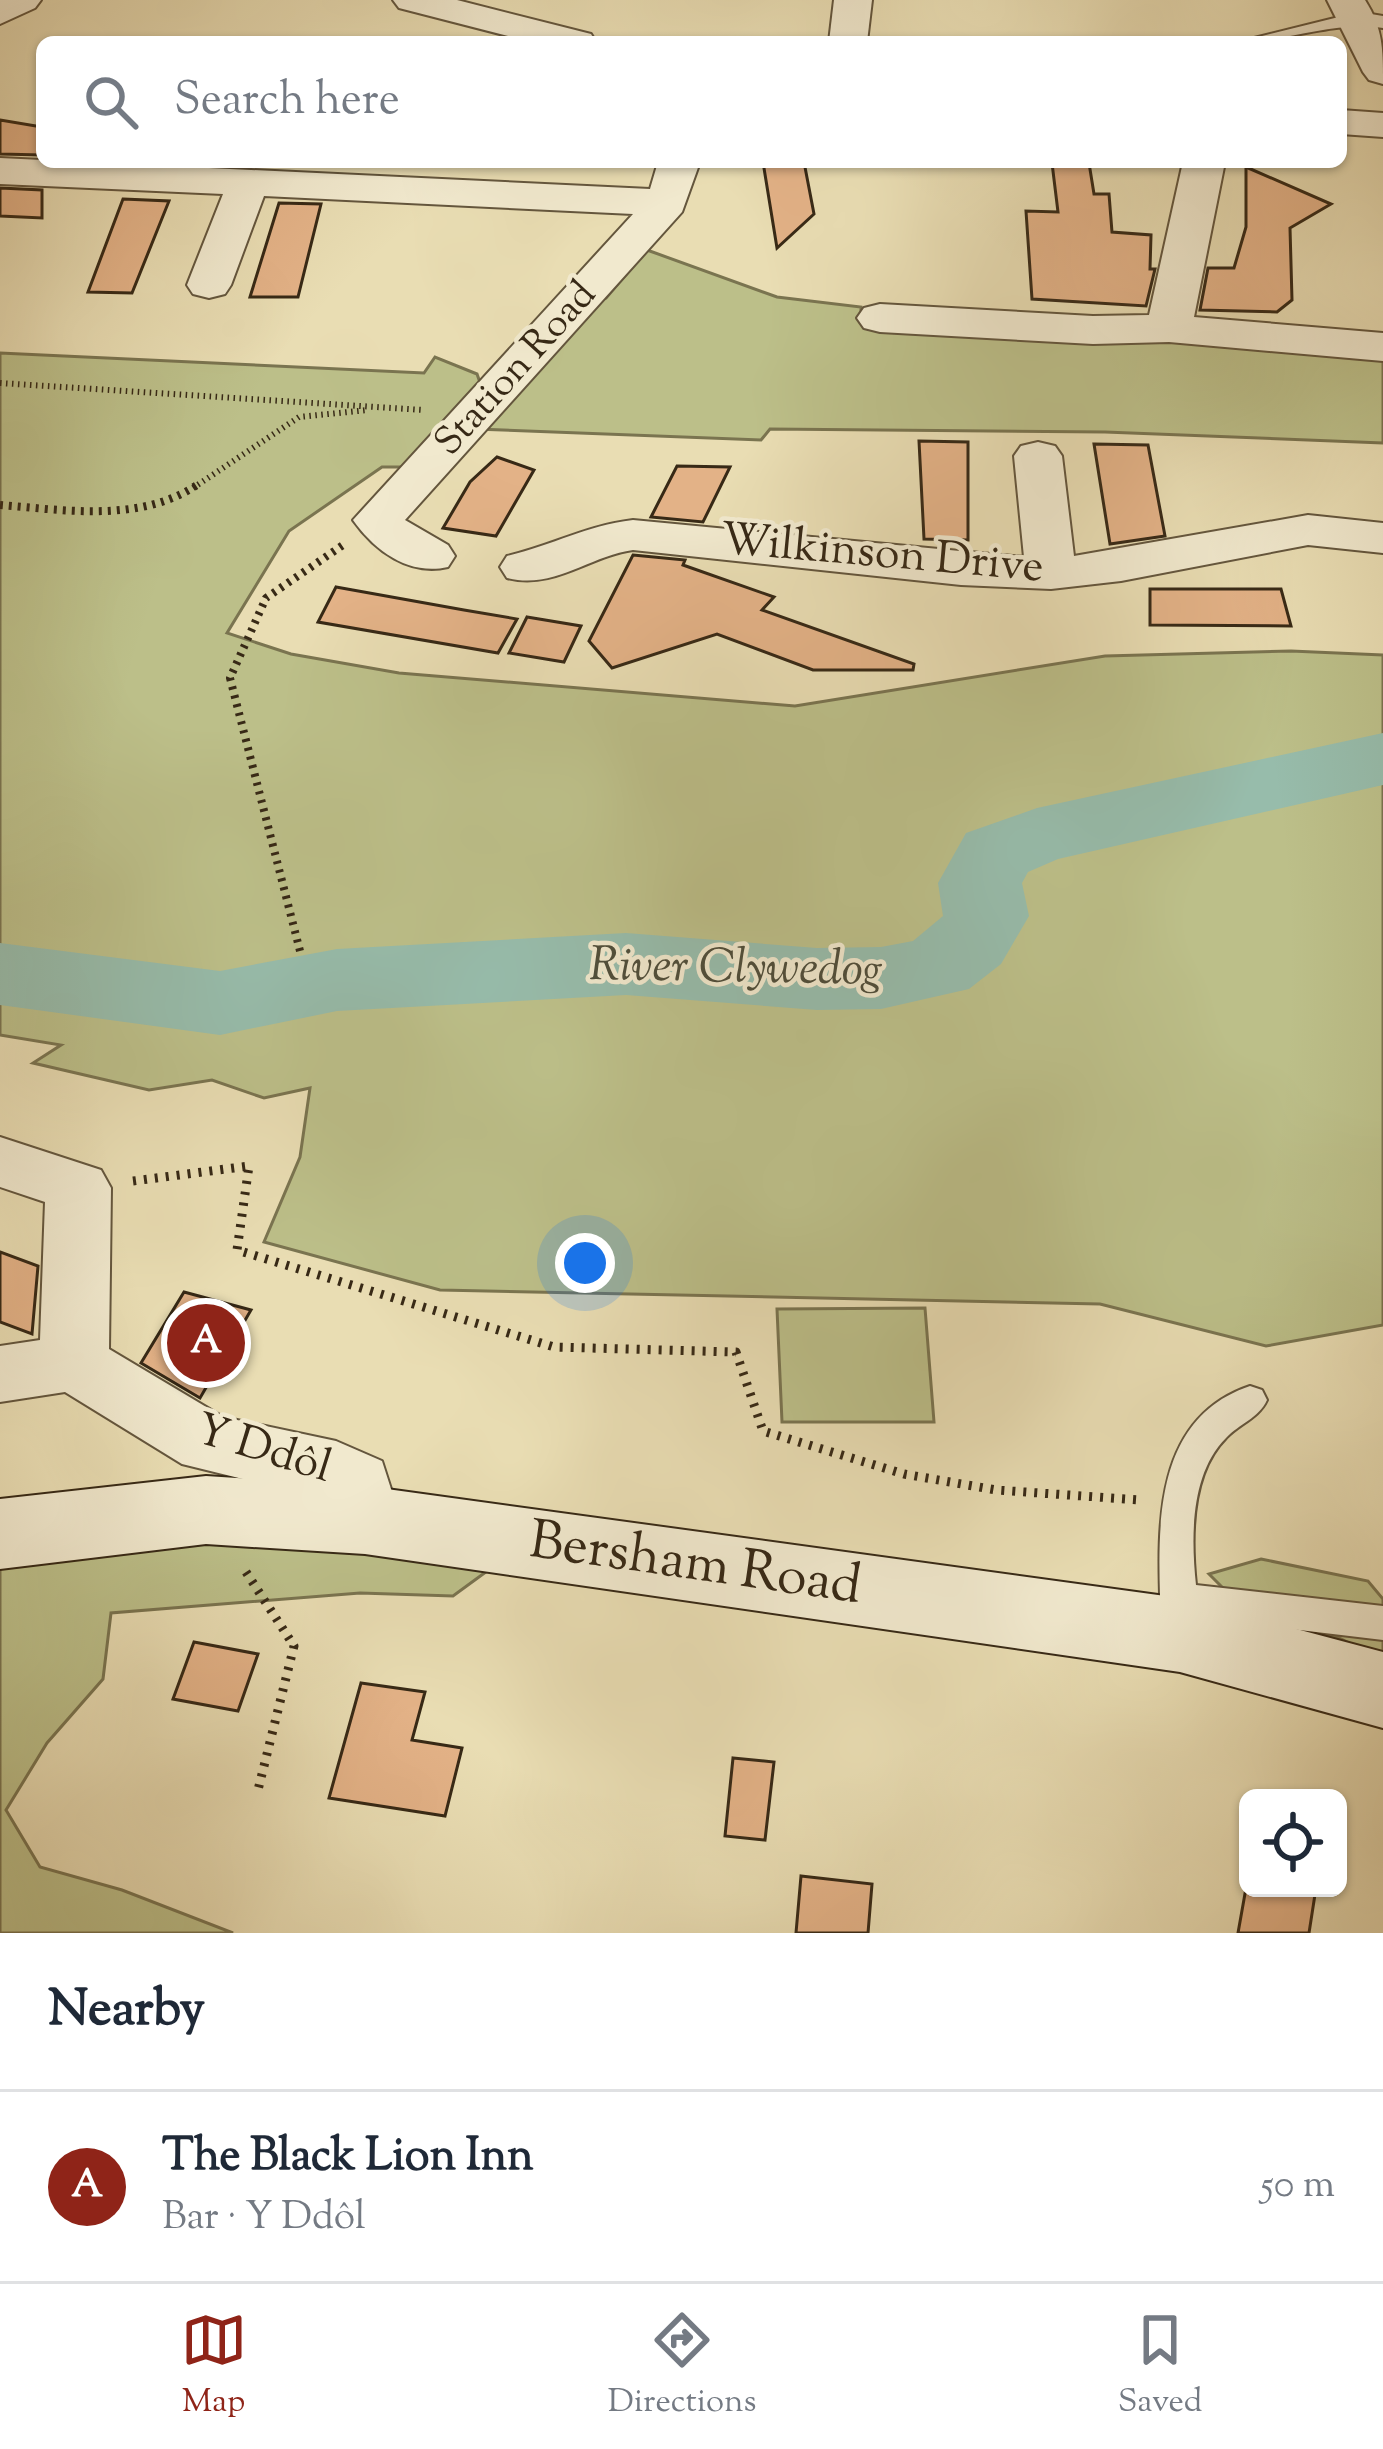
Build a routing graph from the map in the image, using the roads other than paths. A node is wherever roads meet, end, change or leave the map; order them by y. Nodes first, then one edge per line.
1 (22, 0) edge
2 (412, 0) edge
3 (853, 0) edge
4 (1363, 13) edge
5 (0, 14) edge
6 (556, 36) edge
7 (849, 36) edge
8 (1272, 36) edge
9 (1383, 72) edge
10 (1347, 122) edge
11 (1383, 125) edge
12 (1203, 168) edge
13 (0, 171) edge
14 (673, 183) edge
15 (247, 186) junction
16 (209, 285) dead end
17 (880, 318) dead end
18 (1169, 328) junction
19 (1383, 346) edge
20 (1038, 456) dead end
21 (1383, 538) edge
22 (430, 556) dead end
23 (524, 567) dead end
24 (1051, 574) junction
25 (0, 1162) edge
26 (74, 1363) junction
27 (0, 1375) edge
28 (1250, 1400) dead end
29 (365, 1520) junction
30 (0, 1534) edge
31 (1180, 1617) junction
32 (1383, 1623) edge
33 (1383, 1690) edge

1 - 5 street
2 - 6 street
3 - 7 street
4 - 8 lane
4 - 9 street
10 - 11 street
12 - 18 street
13 - 15 street
14 - 15 street
14 - 22 street, Station Road
15 - 16 street
17 - 18 street
18 - 19 street
20 - 24 street
21 - 24 street, Wilkinson Drive
23 - 24 street, Wilkinson Drive
25 - 26 street
26 - 27 street
26 - 29 street, Y Ddôl
28 - 31 lane
29 - 30 main road, Bersham Road
29 - 31 main road, Bersham Road
31 - 32 lane
31 - 33 main road, Bersham Road

